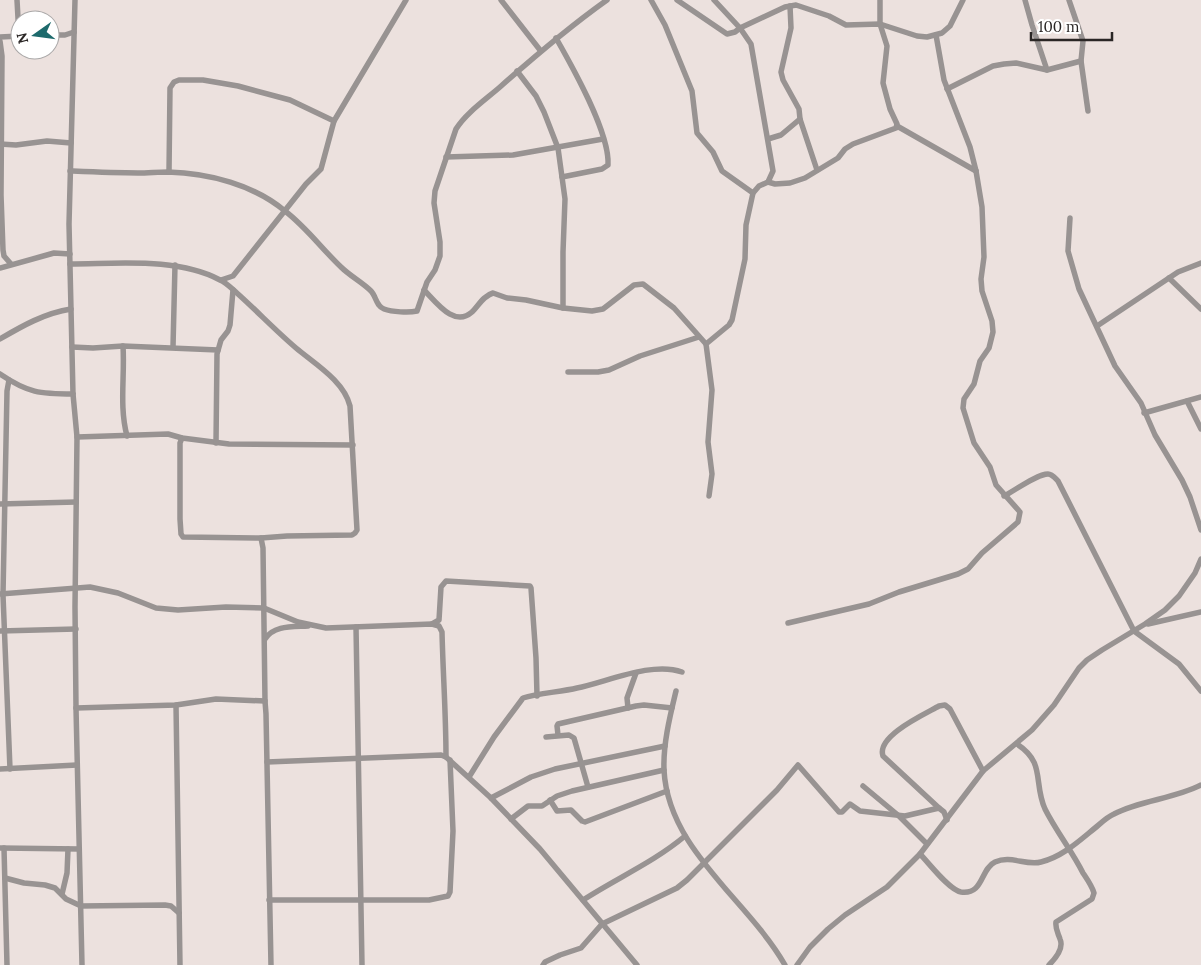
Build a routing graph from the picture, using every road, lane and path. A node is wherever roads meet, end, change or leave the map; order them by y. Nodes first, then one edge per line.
1 (75, 0) edge
2 (406, 0) edge
3 (501, 0) edge
4 (607, 0) edge
5 (651, 0) edge
6 (677, 0) edge
7 (714, 0) edge
8 (880, 0) edge
9 (963, 0) edge
10 (1026, 0) edge
11 (1069, 0) edge
12 (795, 4) edge
13 (880, 24) junction
14 (740, 28) junction
15 (74, 32) junction
16 (60, 35) edge
17 (936, 35) junction
18 (556, 38) junction
19 (0, 41) edge
20 (540, 50) junction
21 (1081, 61) junction
22 (1047, 70) junction
23 (518, 71) junction
24 (947, 89) junction
25 (1088, 111) dead end
26 (800, 118) junction
27 (334, 121) junction
28 (896, 126) junction
29 (603, 139) junction
30 (768, 139) junction
31 (72, 143) junction
32 (1, 144) edge
33 (558, 148) junction
34 (446, 157) junction
35 (817, 170) junction
36 (70, 171) junction
37 (976, 171) junction
38 (169, 172) junction
39 (562, 177) junction
40 (768, 182) junction
41 (753, 192) junction
42 (1, 208) edge
43 (285, 210) junction
44 (1070, 218) dead end
45 (70, 254) junction
46 (1201, 263) edge
47 (11, 264) junction
48 (70, 264) junction
49 (175, 265) junction
50 (0, 268) edge
51 (1169, 278) junction
52 (221, 280) junction
53 (233, 290) junction
54 (424, 290) junction
55 (71, 308) junction
56 (563, 308) junction
57 (1201, 308) edge
58 (1097, 326) junction
59 (699, 336) junction
60 (0, 339) edge
61 (706, 344) junction
62 (122, 346) junction
63 (72, 347) junction
64 (173, 347) junction
65 (218, 350) junction
66 (568, 372) dead end
67 (0, 374) edge
68 (10, 380) junction
69 (73, 394) junction
70 (1201, 397) edge
71 (1187, 401) junction
72 (1144, 413) junction
73 (1201, 429) edge
74 (127, 436) junction
75 (77, 438) junction
76 (182, 438) junction
77 (216, 443) junction
78 (352, 445) junction
79 (709, 496) dead end
80 (1004, 496) junction
81 (76, 502) junction
82 (2, 504) edge
83 (1195, 514) junction
84 (1201, 518) edge
85 (1201, 530) edge
86 (261, 538) junction
87 (1201, 559) edge
88 (76, 589) junction
89 (1, 594) edge
90 (264, 608) junction
91 (1201, 612) edge
92 (788, 622) dead end
93 (432, 624) junction
94 (1146, 624) junction
95 (315, 626) junction
96 (356, 627) junction
97 (76, 629) junction
98 (2, 631) edge
99 (1134, 631) junction
100 (265, 639) junction
101 (682, 672) dead end
102 (636, 673) junction
103 (676, 691) dead end
104 (1201, 691) edge
105 (537, 696) junction
106 (264, 701) junction
107 (176, 705) junction
108 (76, 708) junction
109 (628, 708) junction
110 (672, 708) junction
111 (558, 735) junction
112 (546, 737) dead end
113 (1017, 744) junction
114 (665, 746) junction
115 (358, 757) junction
116 (448, 758) junction
117 (267, 762) junction
118 (581, 763) junction
119 (77, 765) junction
120 (0, 769) edge
121 (10, 769) junction
122 (664, 770) junction
123 (983, 771) junction
124 (469, 776) junction
125 (1201, 785) edge
126 (864, 786) dead end
127 (588, 787) junction
128 (667, 791) junction
129 (491, 798) junction
130 (550, 800) junction
131 (939, 808) junction
132 (899, 816) junction
133 (511, 819) junction
134 (947, 820) junction
135 (685, 836) junction
136 (927, 844) junction
137 (2, 848) edge
138 (1070, 848) junction
139 (68, 849) junction
140 (79, 849) junction
141 (920, 854) junction
142 (704, 862) junction
143 (4, 878) junction
144 (62, 894) junction
145 (269, 900) junction
146 (583, 900) junction
147 (361, 901) junction
148 (81, 906) junction
149 (179, 914) junction
150 (602, 924) junction
151 (8, 965) edge
152 (82, 965) edge
153 (180, 965) edge
154 (271, 965) edge
155 (362, 965) edge
156 (543, 965) edge
157 (637, 965) edge
158 (785, 965) edge
159 (797, 965) edge
160 (1049, 965) edge

1 - 15 street
2 - 27 street
3 - 20 street
4 - 18 street
5 - 41 street
6 - 14 street
7 - 14 street
8 - 13 street
9 - 17 street
10 - 22 street
11 - 21 street
12 - 13 street
12 - 14 street
12 - 26 street
13 - 17 street
13 - 28 street
14 - 30 street
15 - 16 street
15 - 31 street
17 - 24 street
18 - 20 street
18 - 29 street
19 - 32 street
20 - 23 street
21 - 22 street
21 - 25 street
22 - 24 street
23 - 33 street
23 - 34 street
24 - 37 street
26 - 30 street
26 - 35 street
27 - 38 street
27 - 43 street
28 - 35 street
28 - 37 street
29 - 33 street
29 - 39 street
30 - 40 street
31 - 32 street
31 - 36 street
32 - 42 street
33 - 34 street
33 - 39 street
34 - 54 street
35 - 40 street
36 - 38 street
36 - 45 street
37 - 80 street
38 - 43 street
39 - 56 street
40 - 41 street
41 - 61 street
42 - 47 street
43 - 52 street
43 - 54 street
44 - 58 street
45 - 47 street
45 - 48 street
46 - 51 street
47 - 50 street
48 - 49 street
48 - 55 street
49 - 52 street
49 - 64 street
51 - 57 street
51 - 58 street
52 - 53 street
53 - 65 street
53 - 78 street
54 - 56 street
55 - 60 street
55 - 63 street
56 - 59 street
58 - 72 street
59 - 61 street
59 - 66 street
61 - 79 street
62 - 63 street
62 - 64 street
62 - 74 street
63 - 69 street
64 - 65 street
65 - 77 street
67 - 68 street
68 - 69 street
68 - 82 street
69 - 75 street
70 - 71 street
71 - 72 street
71 - 73 street
72 - 83 street
74 - 75 street
74 - 76 street
75 - 81 street
76 - 77 street
76 - 86 street
77 - 78 street
78 - 86 street
80 - 92 street
80 - 99 street
81 - 82 street
81 - 88 street
82 - 89 street
83 - 84 street
83 - 85 street
86 - 90 street
87 - 94 street
88 - 89 street
88 - 90 street
88 - 97 street
89 - 98 street
90 - 95 street
90 - 100 street
91 - 94 street
93 - 96 street
93 - 105 street
93 - 116 street
94 - 99 street
95 - 96 street
95 - 100 street
96 - 115 street
97 - 98 street
97 - 108 street
98 - 121 street
99 - 104 street
99 - 113 street
100 - 106 street
101 - 102 street
102 - 105 street
102 - 109 street
103 - 110 street
105 - 124 street
106 - 107 street
106 - 117 street
107 - 108 street
107 - 149 street
108 - 119 street
109 - 110 street
109 - 111 street
110 - 114 street
111 - 112 street
111 - 118 street
113 - 123 street
113 - 138 street
114 - 118 street
114 - 122 street
115 - 116 street
115 - 117 street
115 - 147 street
116 - 124 street
116 - 147 street
117 - 145 street
118 - 127 street
118 - 129 street
119 - 121 street
119 - 140 street
120 - 121 street
122 - 127 street
122 - 128 street
123 - 131 street
123 - 134 street
124 - 129 street
125 - 138 street
126 - 132 street
127 - 130 street
128 - 130 street
128 - 135 street
129 - 133 street
130 - 133 street
131 - 132 street
131 - 134 street
132 - 136 street
132 - 142 street
133 - 146 street
134 - 136 street
135 - 142 street
135 - 146 street
136 - 141 street
137 - 139 street
137 - 143 street
138 - 141 street
138 - 160 street
139 - 140 street
139 - 144 street
140 - 148 street
141 - 159 street
142 - 150 street
142 - 158 street
143 - 144 street
143 - 151 street
144 - 148 street
145 - 147 street
145 - 154 street
146 - 150 street
147 - 155 street
148 - 149 street
148 - 152 street
149 - 153 street
150 - 156 street
150 - 157 street

